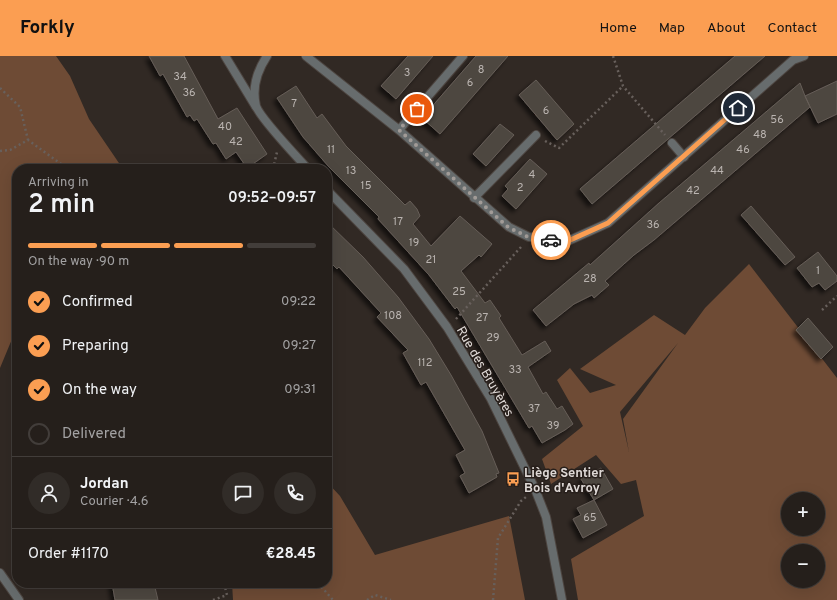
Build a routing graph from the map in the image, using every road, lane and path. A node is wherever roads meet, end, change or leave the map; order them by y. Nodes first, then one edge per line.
1 (225, 56) edge
2 (267, 56) edge
3 (306, 56) edge
4 (463, 56) edge
5 (613, 56) edge
6 (804, 56) edge
7 (624, 86) junction
8 (0, 88) edge
9 (256, 107) junction
10 (399, 130) junction
11 (536, 135) joint
12 (28, 140) junction
13 (672, 143) joint
14 (0, 151) edge
15 (684, 157) junction
16 (61, 164) edge
17 (303, 164) edge
18 (332, 195) edge
19 (474, 198) junction
20 (517, 251) dead end
21 (837, 296) edge
22 (822, 310) dead end
23 (458, 318) dead end
24 (535, 489) junction
25 (0, 573) edge
26 (225, 588) edge
27 (322, 588) edge
28 (19, 600) edge
29 (213, 600) edge
30 (333, 600) edge
31 (368, 600) edge
32 (391, 600) edge
33 (493, 600) edge
34 (562, 600) edge

1 - 9 street
2 - 9 street
3 - 10 street
4 - 10 street
5 - 7 path
6 - 15 street
7 - 11 path
7 - 13 path
8 - 12 path
9 - 17 street
10 - 19 street
11 - 19 street
12 - 14 path
12 - 16 path
13 - 15 street
15 - 19 street
18 - 24 street, Rue des Bruyères
20 - 23 path
21 - 22 path
24 - 33 path
24 - 34 street, Rue des Bruyères
25 - 28 street
26 - 29 path
27 - 30 path
31 - 32 path

